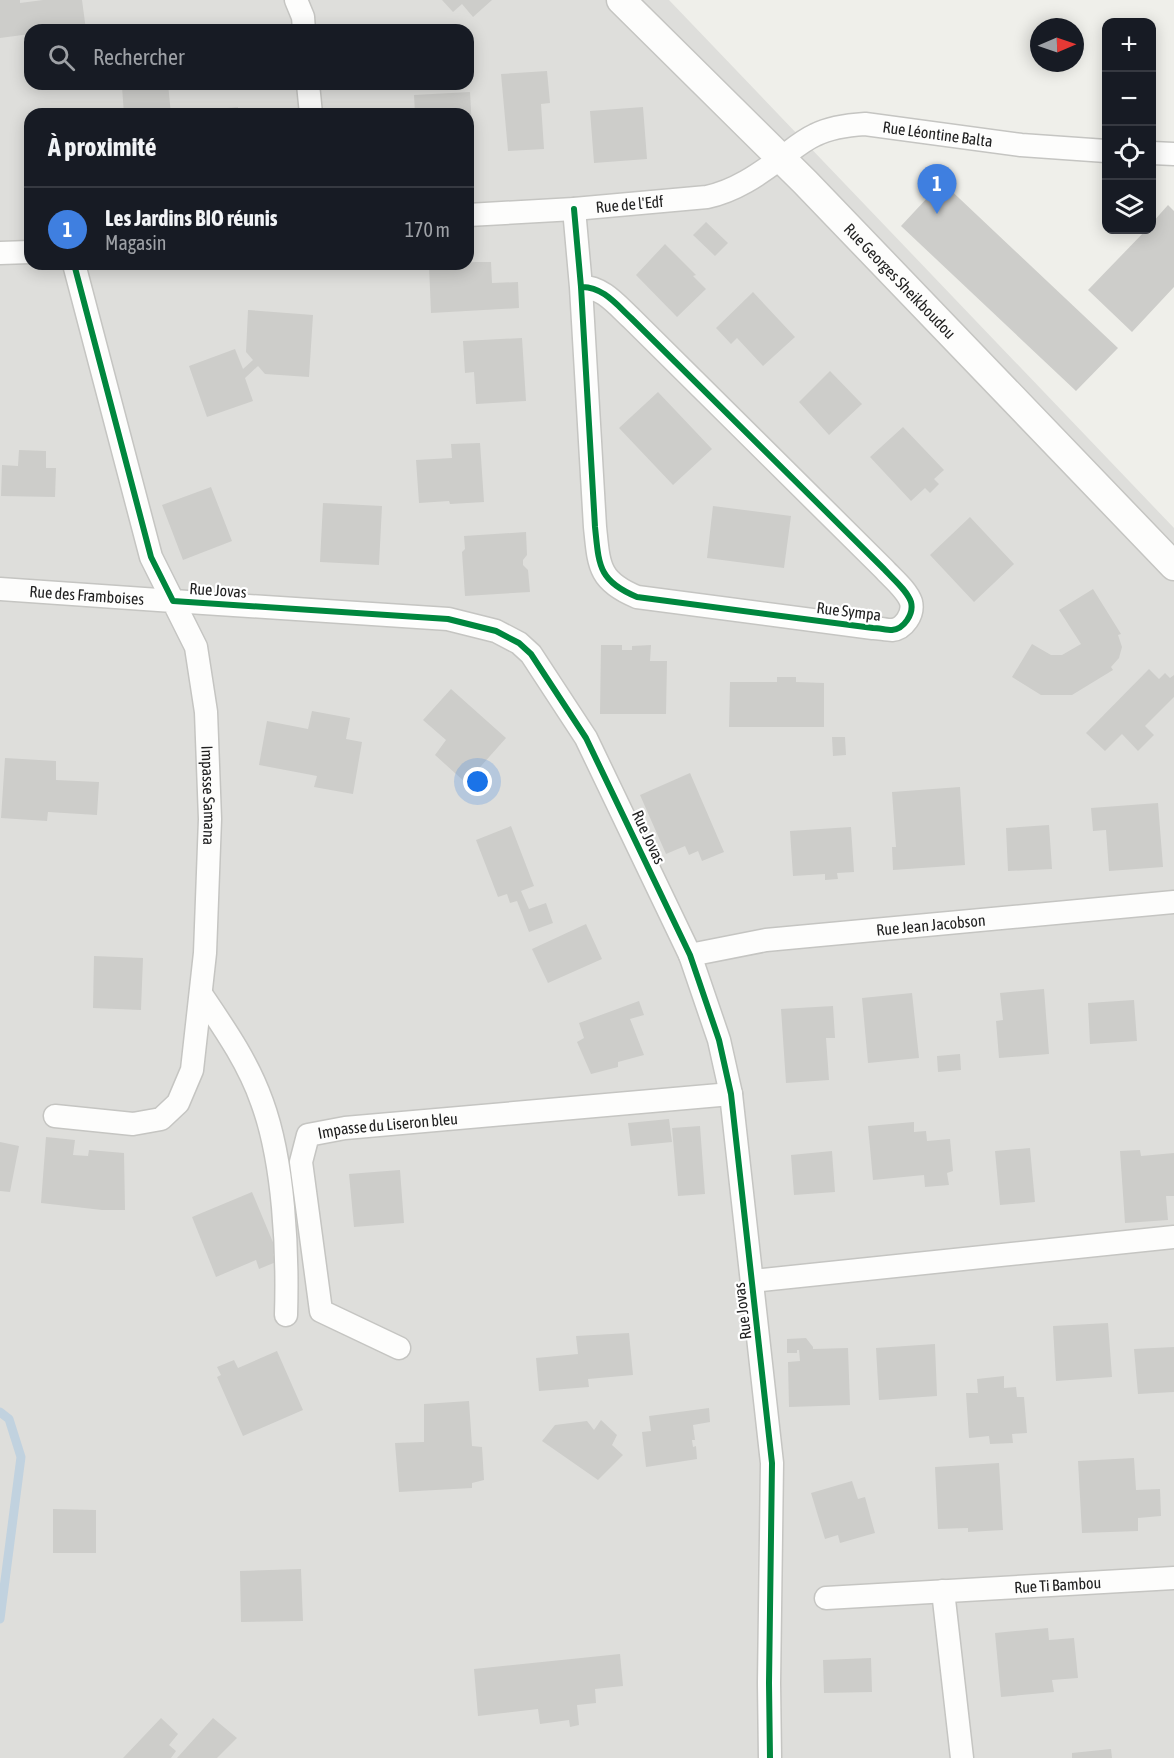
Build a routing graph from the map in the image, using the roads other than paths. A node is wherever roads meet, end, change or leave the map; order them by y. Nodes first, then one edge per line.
1 (296, 0) edge
2 (621, 0) edge
3 (304, 24) edge
4 (309, 90) edge
5 (310, 108) edge
6 (1102, 151) edge
7 (1156, 153) edge
8 (1174, 154) edge
9 (780, 159) junction
10 (574, 209) junction
11 (474, 215) edge
12 (24, 252) edge
13 (0, 253) edge
14 (76, 270) edge
15 (582, 287) junction
16 (1174, 566) edge
17 (0, 589) edge
18 (173, 601) junction
19 (1174, 902) edge
20 (690, 956) junction
21 (201, 994) junction
22 (731, 1094) junction
23 (55, 1116) dead end
24 (1174, 1237) edge
25 (752, 1281) junction
26 (286, 1315) dead end
27 (399, 1348) dead end
28 (1174, 1578) edge
29 (943, 1591) junction
30 (826, 1598) dead end
31 (770, 1758) edge
32 (962, 1758) edge

1 - 3 street
2 - 9 street, Rue Georges Sheikboudou
4 - 5 street
6 - 9 street, Rue Léontine Balta
7 - 8 street
9 - 10 street, Rue de l'Edf
9 - 16 street, Rue Georges Sheikboudou
10 - 11 street, Rue de l'Edf
10 - 15 street
12 - 13 street
14 - 18 street, Rue Jovas
15 - 15 street, Rue Sympa
17 - 18 street, Rue des Framboises
18 - 20 street, Rue Jovas
18 - 21 street, Impasse Samana
19 - 20 street, Rue Jean Jacobson
20 - 22 street, Rue Jovas
21 - 23 street, Impasse Samana
21 - 26 street
22 - 25 street, Rue Jovas
22 - 27 street, Impasse du Liseron bleu
24 - 25 street
25 - 31 street, Rue Jovas
28 - 29 street, Rue Ti Bambou
29 - 30 street, Rue Ti Bambou
29 - 32 street

